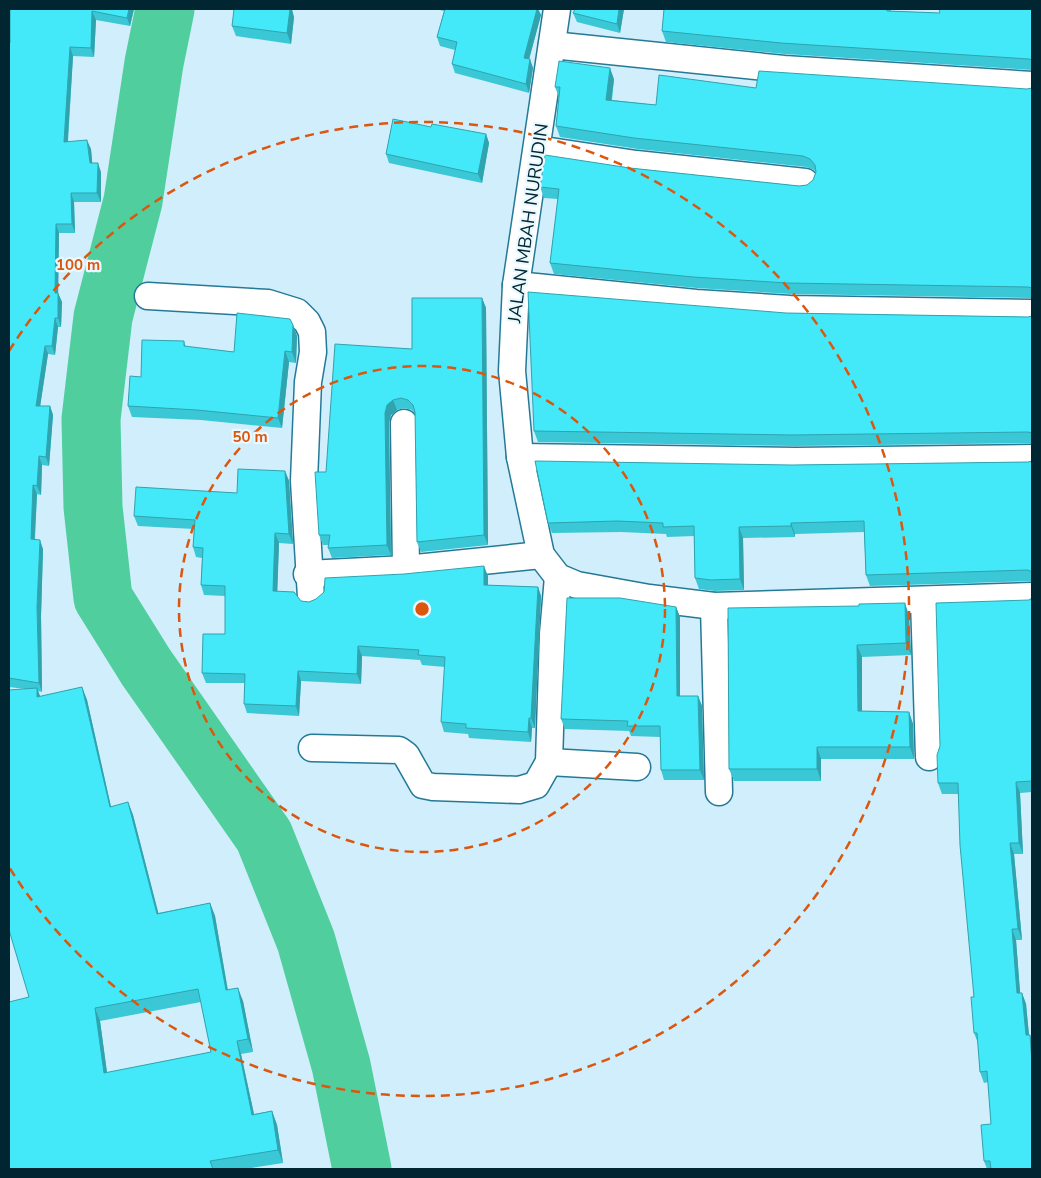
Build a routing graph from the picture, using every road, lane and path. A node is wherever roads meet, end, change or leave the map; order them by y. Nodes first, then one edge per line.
1 (557, 9) edge
2 (552, 45) junction
3 (1032, 85) edge
4 (538, 149) junction
5 (804, 182) dead end
6 (516, 285) junction
7 (148, 296) dead end
8 (1032, 313) edge
9 (404, 423) dead end
10 (520, 457) junction
11 (1032, 458) edge
12 (541, 555) junction
13 (406, 569) junction
14 (558, 577) junction
15 (1032, 596) edge
16 (924, 600) junction
17 (714, 606) junction
18 (312, 748) dead end
19 (929, 757) dead end
20 (549, 762) junction
21 (636, 767) dead end
22 (719, 792) dead end

1 - 2 street, JALAN MBAH NURUDIN
2 - 3 street
2 - 4 street, JALAN MBAH NURUDIN
4 - 5 street
4 - 6 street, JALAN MBAH NURUDIN
6 - 8 street
6 - 10 street, JALAN MBAH NURUDIN
7 - 13 street
9 - 13 street
10 - 11 street
10 - 12 street, JALAN MBAH NURUDIN
12 - 13 street
12 - 14 street
14 - 17 street
14 - 20 street
15 - 16 street
16 - 17 street
16 - 19 street
17 - 22 street
18 - 20 street
20 - 21 street

